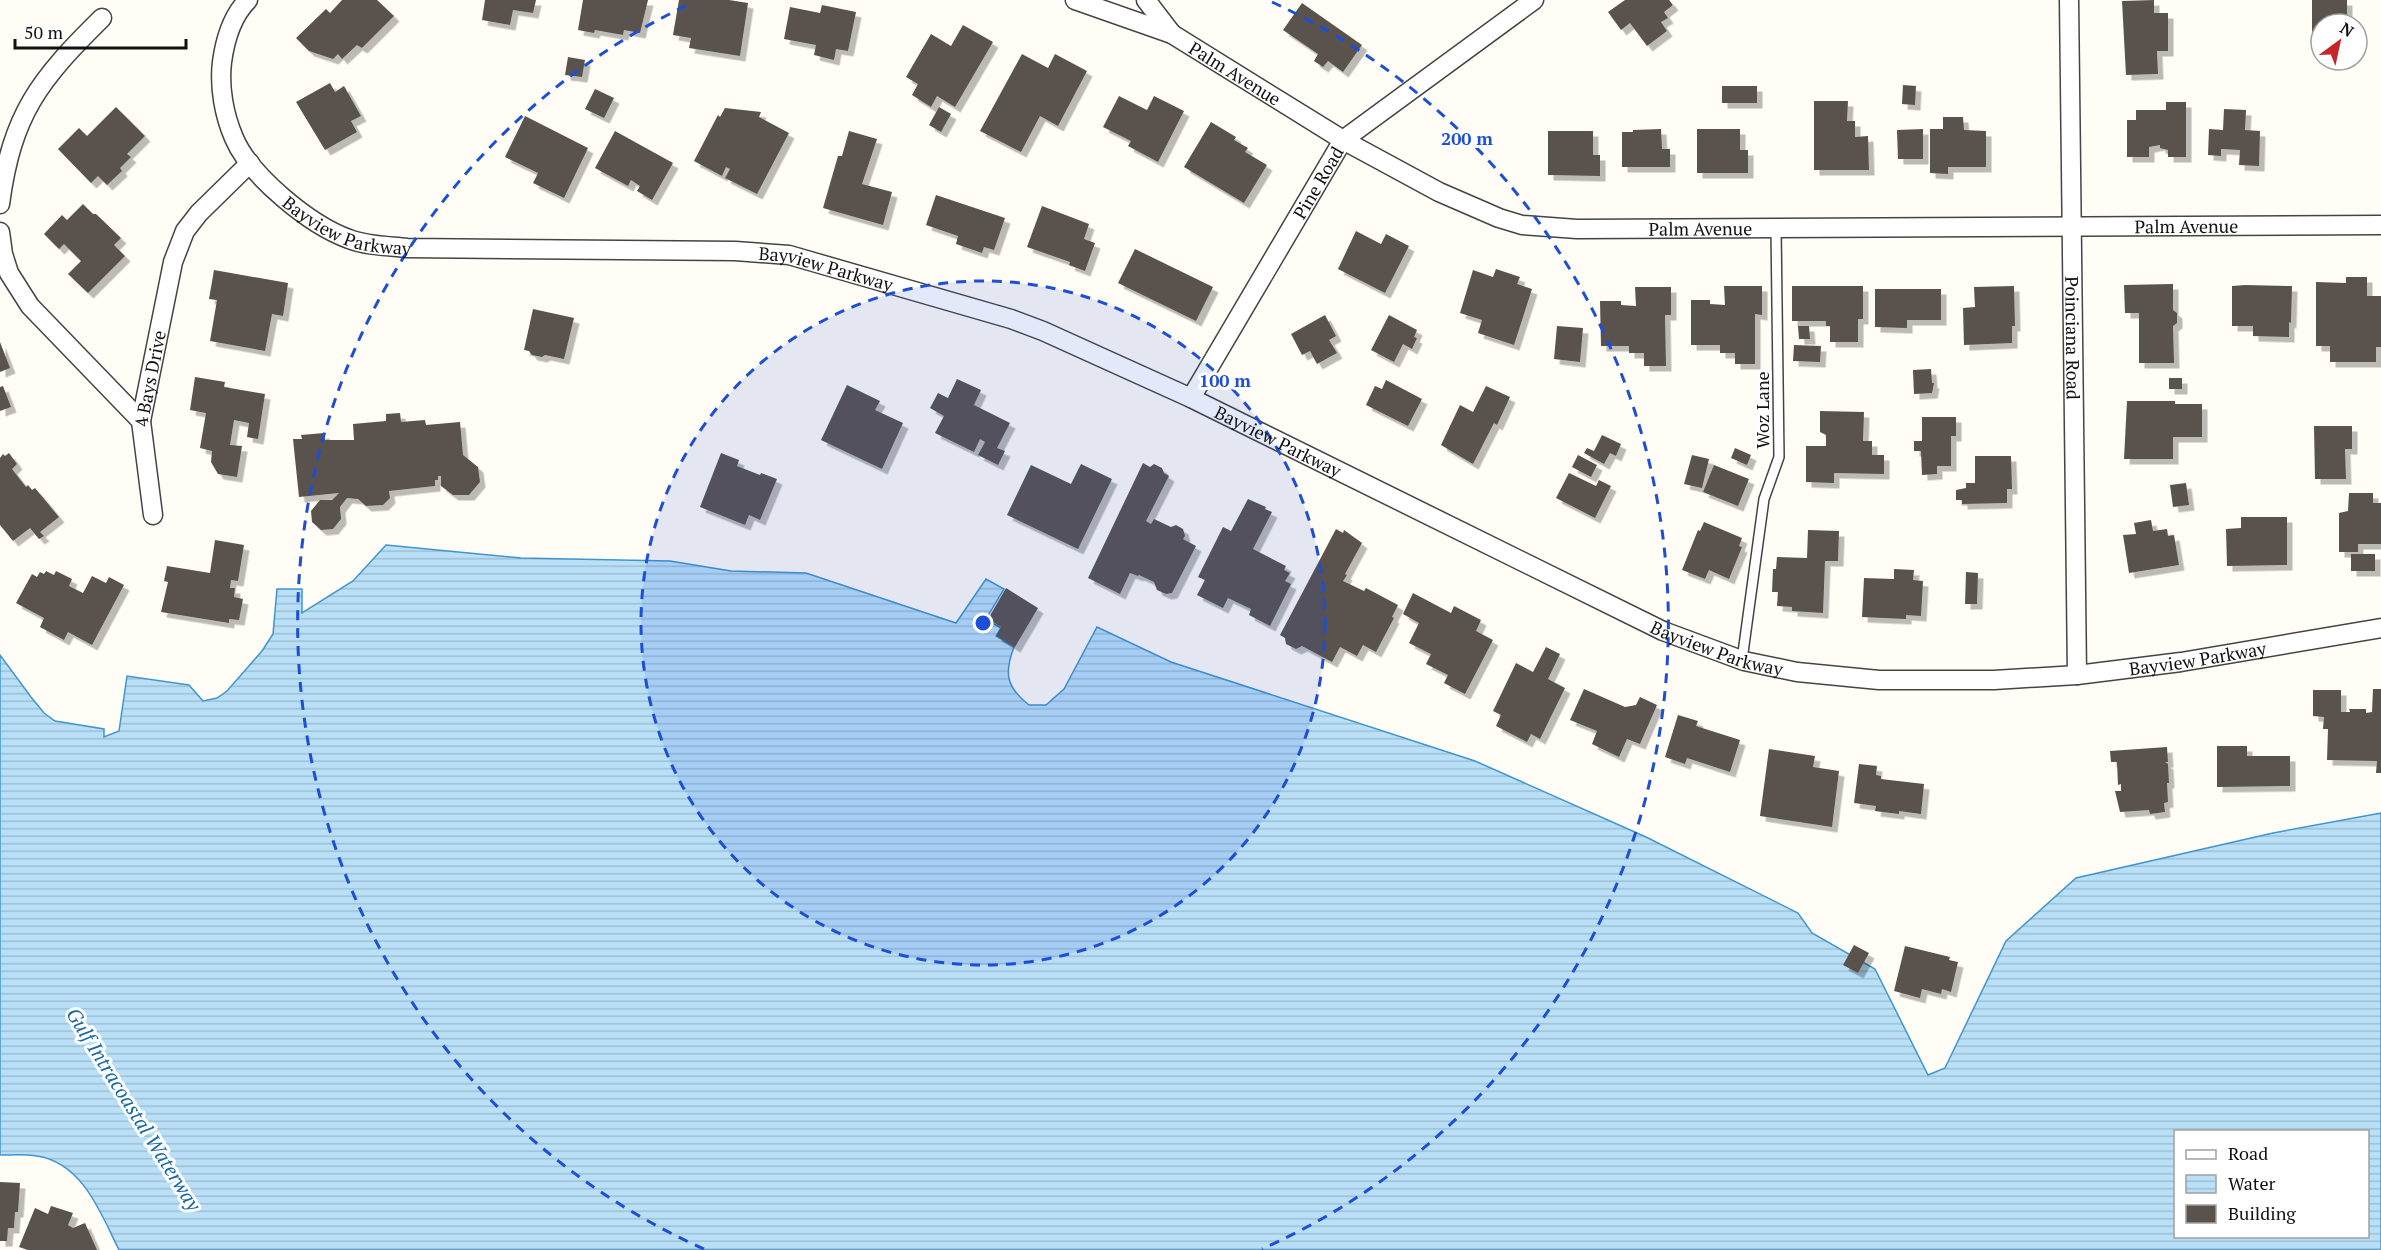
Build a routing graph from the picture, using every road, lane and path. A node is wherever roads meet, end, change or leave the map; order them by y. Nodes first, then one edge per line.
1 (248, 0) edge
2 (1074, 0) edge
3 (1146, 0) edge
4 (1534, 0) edge
5 (2069, 0) edge
6 (102, 18) dead end
7 (1173, 34) junction
8 (1343, 140) junction
9 (250, 163) junction
10 (0, 204) edge
11 (2381, 225) edge
12 (2071, 226) junction
13 (1776, 228) junction
14 (0, 232) edge
15 (1191, 398) junction
16 (141, 421) junction
17 (153, 515) dead end
18 (2381, 628) edge
19 (1742, 660) junction
20 (2077, 675) junction

1 - 9 street, Bayview Parkway
2 - 7 street, Palm Avenue
3 - 7 street
4 - 8 street, Pine Road
5 - 12 street, Poinciana Road
6 - 10 street
7 - 8 street, Palm Avenue
8 - 13 street, Palm Avenue
8 - 15 street, Pine Road
9 - 15 street, Bayview Parkway
9 - 16 street, 4 Bays Drive
11 - 12 street, Palm Avenue
12 - 13 street, Palm Avenue
12 - 20 street, Poinciana Road
13 - 19 lane, Woz Lane
14 - 16 street, 4 Bays Drive
15 - 19 street, Bayview Parkway
16 - 17 street
18 - 20 street, Bayview Parkway
19 - 20 street, Bayview Parkway

